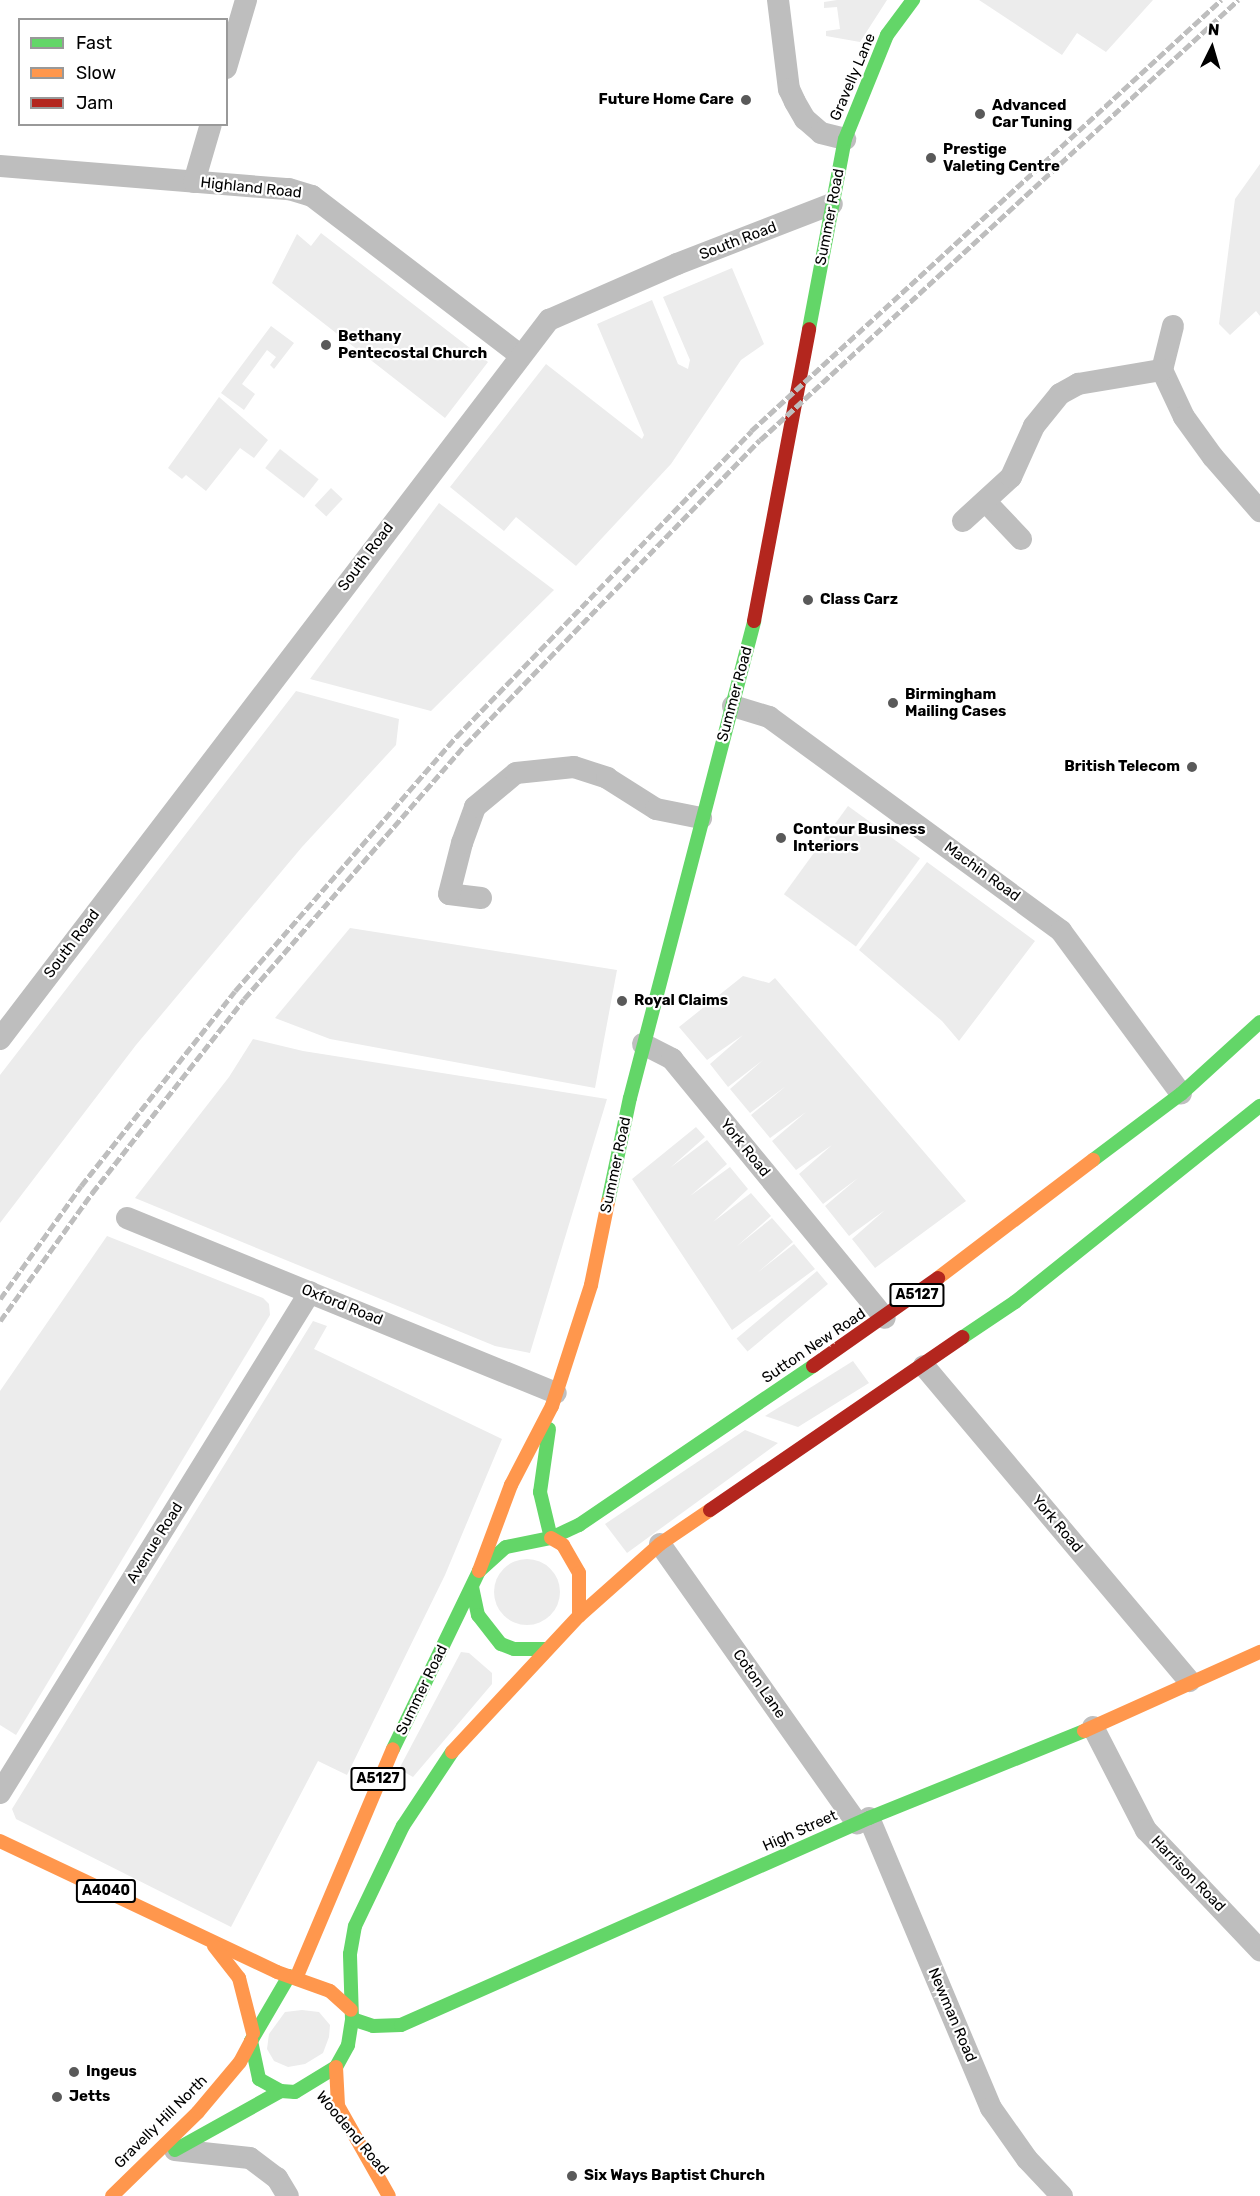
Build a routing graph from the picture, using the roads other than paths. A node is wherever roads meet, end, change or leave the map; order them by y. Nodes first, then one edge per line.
1 (246, 0) edge
2 (778, 0) edge
3 (913, 0) edge
4 (228, 61) edge
5 (210, 126) edge
6 (845, 139) junction
7 (0, 166) edge
8 (194, 182) junction
9 (832, 204) junction
10 (1173, 326) dead end
11 (520, 355) junction
12 (1162, 370) junction
13 (986, 502) junction
14 (1260, 511) edge
15 (963, 521) dead end
16 (1021, 539) dead end
17 (733, 706) junction
18 (701, 818) junction
19 (481, 898) dead end
20 (1260, 1022) edge
21 (0, 1039) edge
22 (643, 1044) junction
23 (1181, 1094) junction
24 (1260, 1106) edge
25 (127, 1218) dead end
26 (310, 1292) junction
27 (885, 1318) junction
28 (924, 1366) junction
29 (554, 1400) junction
30 (551, 1538) junction
31 (660, 1544) junction
32 (479, 1571) junction
33 (472, 1587) junction
34 (579, 1616) junction
35 (547, 1649) junction
36 (1260, 1653) edge
37 (1189, 1681) junction
38 (1093, 1727) junction
39 (0, 1794) edge
40 (863, 1821) junction
41 (0, 1841) edge
42 (211, 1942) junction
43 (1260, 1950) edge
44 (293, 1976) junction
45 (352, 2014) junction
46 (252, 2037) junction
47 (336, 2067) junction
48 (288, 2092) junction
49 (309, 2106) dead end
50 (175, 2150) junction
51 (346, 2151) dead end
52 (112, 2196) edge
53 (119, 2196) edge
54 (288, 2196) edge
55 (383, 2196) edge
56 (388, 2196) edge
57 (1062, 2196) edge

1 - 4 street
2 - 6 street
3 - 6 main road, Gravelly Lane
5 - 8 street
6 - 9 main road, Summer Road
7 - 8 street, Highland Road
8 - 11 street, Highland Road
9 - 11 street, South Road
9 - 17 main road, Summer Road
10 - 12 street
11 - 21 street, South Road
12 - 13 street
12 - 14 street
13 - 15 street
13 - 16 street
17 - 18 main road, Summer Road
17 - 23 street, Machin Road
18 - 19 street
18 - 22 main road, Summer Road
20 - 23 main road, Sutton New Road / A5127
22 - 27 street, York Road
22 - 29 main road, Summer Road
23 - 27 main road, Sutton New Road / A5127
24 - 28 main road, A5127
25 - 26 street, Oxford Road
26 - 29 street, Oxford Road
26 - 39 street, Avenue Road
27 - 30 main road, Sutton New Road / A5127
28 - 31 main road, A5127
28 - 37 street, York Road
29 - 30 main road, Summer Road
29 - 32 main road, Summer Road
30 - 32 main road, Sutton New Road / A5127
30 - 34 main road
31 - 34 main road, A5127
31 - 40 street, Coton Lane
32 - 33 main road, Summer Road / A5127
33 - 35 main road
33 - 44 main road, Summer Road / A5127
34 - 35 main road, A5127
35 - 45 main road, A5127
36 - 37 main road, High Street
37 - 38 main road, High Street
38 - 40 main road, High Street
38 - 43 street, Harrison Road
40 - 45 main road, High Street
40 - 57 street, Newman Road
41 - 42 main road, A4040
42 - 44 main road, A4040
42 - 46 main road, A4040
44 - 45 main road
44 - 46 main road
45 - 47 main road
46 - 48 main road
46 - 52 main road, Gravelly Hill North
47 - 48 main road
47 - 56 main road, Woodend Road
48 - 49 main road, Woodend Road
48 - 50 main road, Gravelly Hill North
50 - 53 main road, Gravelly Hill North
50 - 54 street
51 - 55 main road, Woodend Road

